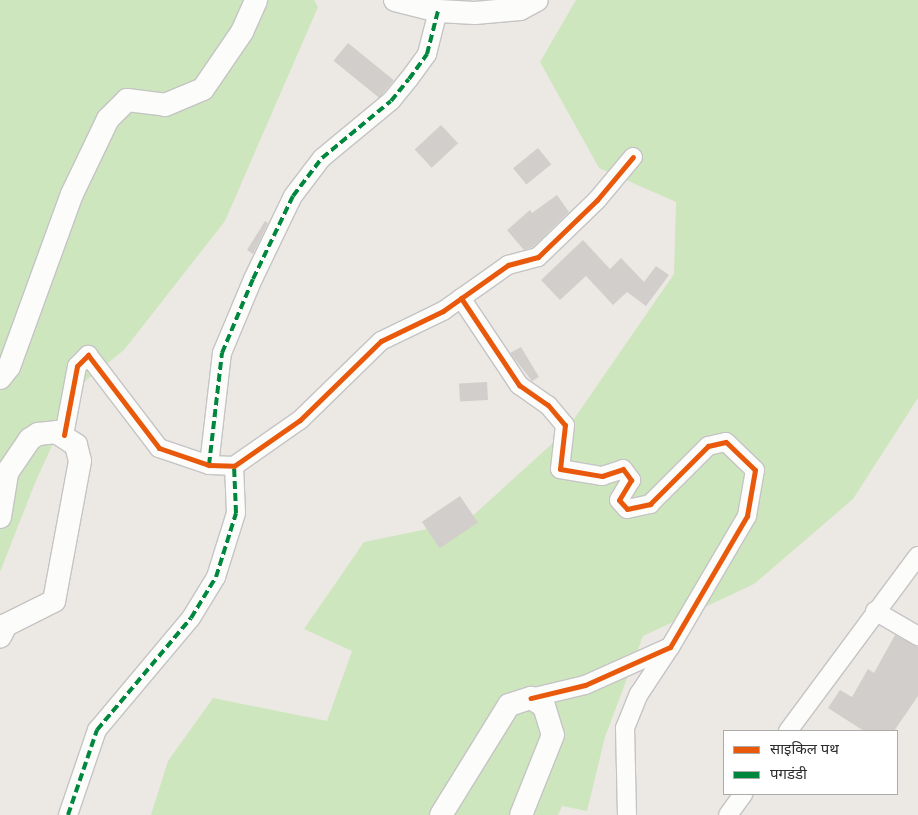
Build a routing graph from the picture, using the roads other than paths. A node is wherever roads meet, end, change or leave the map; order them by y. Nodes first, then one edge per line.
1 (256, 0) edge
2 (396, 0) edge
3 (537, 0) edge
4 (438, 11) junction
5 (633, 157) dead end
6 (460, 298) junction
7 (0, 378) edge
8 (64, 435) junction
9 (209, 465) junction
10 (234, 466) junction
11 (3, 478) edge
12 (0, 517) edge
13 (918, 556) edge
14 (875, 611) junction
15 (918, 636) edge
16 (0, 637) edge
17 (670, 647) junction
18 (531, 698) junction
19 (789, 730) edge
20 (742, 795) edge
21 (68, 815) edge
22 (441, 815) edge
23 (521, 815) edge
24 (627, 815) edge
25 (728, 815) edge

1 - 7 street
2 - 4 street
3 - 4 street
4 - 9 street
5 - 6 street
6 - 10 street
6 - 17 street
8 - 9 street
8 - 11 street
8 - 16 street
9 - 10 street
10 - 21 street
11 - 12 street
13 - 14 street
14 - 15 street
14 - 19 street
17 - 18 street
17 - 24 street
18 - 22 street
18 - 23 street
20 - 25 street

